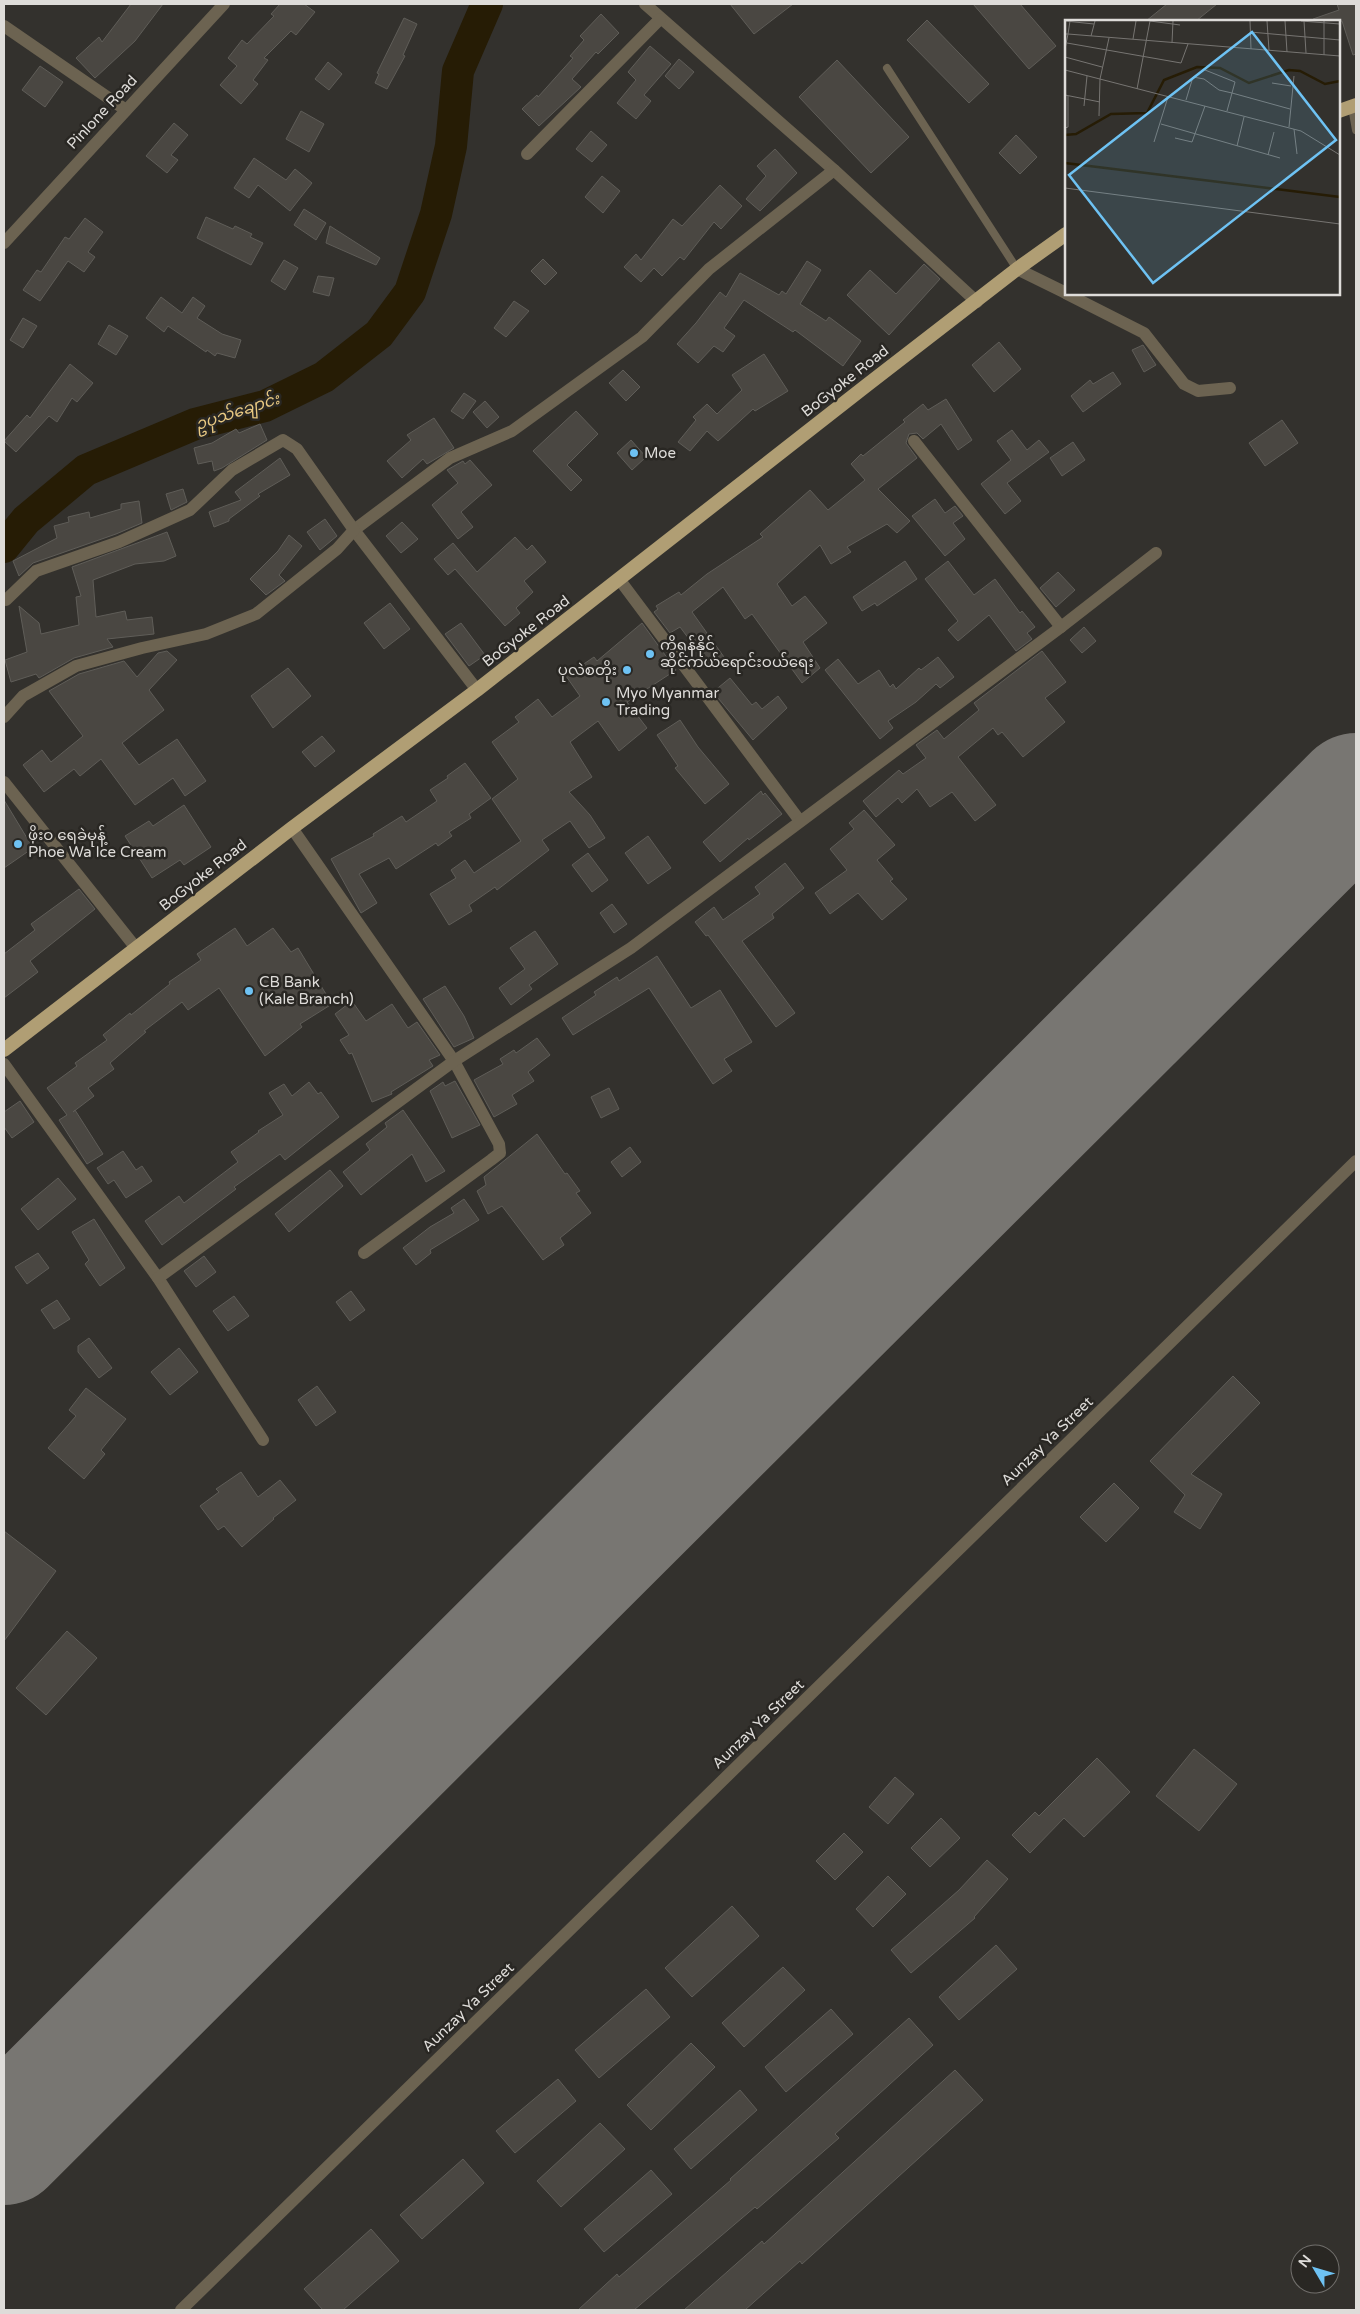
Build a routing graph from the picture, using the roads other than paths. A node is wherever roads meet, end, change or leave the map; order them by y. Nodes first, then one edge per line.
1 (224, 4) edge
2 (644, 4) edge
3 (660, 19) junction
4 (4, 26) edge
5 (887, 68) dead end
6 (1349, 108) edge
7 (126, 110) junction
8 (1356, 130) edge
9 (527, 154) dead end
10 (834, 170) junction
11 (1065, 235) edge
12 (4, 242) edge
13 (1017, 268) junction
14 (1065, 293) edge
15 (1069, 295) edge
16 (977, 302) junction
17 (1230, 388) dead end
18 (914, 440) dead end
19 (354, 530) junction
20 (1156, 553) dead end
21 (619, 579) junction
22 (6, 600) dead end
23 (1062, 627) junction
24 (477, 690) junction
25 (4, 717) edge
26 (4, 782) edge
27 (800, 821) junction
28 (292, 828) junction
29 (136, 948) junction
30 (4, 1050) edge
31 (454, 1061) junction
32 (4, 1064) edge
33 (1356, 1161) edge
34 (364, 1253) dead end
35 (158, 1278) junction
36 (263, 1440) dead end
37 (181, 2310) edge

1 - 7 street, Pinlone Road
2 - 3 street
3 - 9 street
3 - 10 street
4 - 7 street
5 - 13 lane
6 - 8 lane
7 - 12 street, Pinlone Road
10 - 16 street
10 - 19 street
11 - 13 highway, BoGyoke Road
13 - 14 street
13 - 16 highway, BoGyoke Road
15 - 17 street
16 - 21 highway, BoGyoke Road
18 - 23 street
19 - 22 street
19 - 24 street
19 - 25 street
20 - 23 street
21 - 24 highway, BoGyoke Road
21 - 27 street
23 - 27 street
24 - 28 highway, BoGyoke Road
26 - 29 street
27 - 31 street
28 - 29 highway, BoGyoke Road
28 - 31 street
29 - 30 highway, BoGyoke Road
31 - 34 street
31 - 35 street
32 - 35 street
33 - 37 street, Aunzay Ya Street
35 - 36 street

